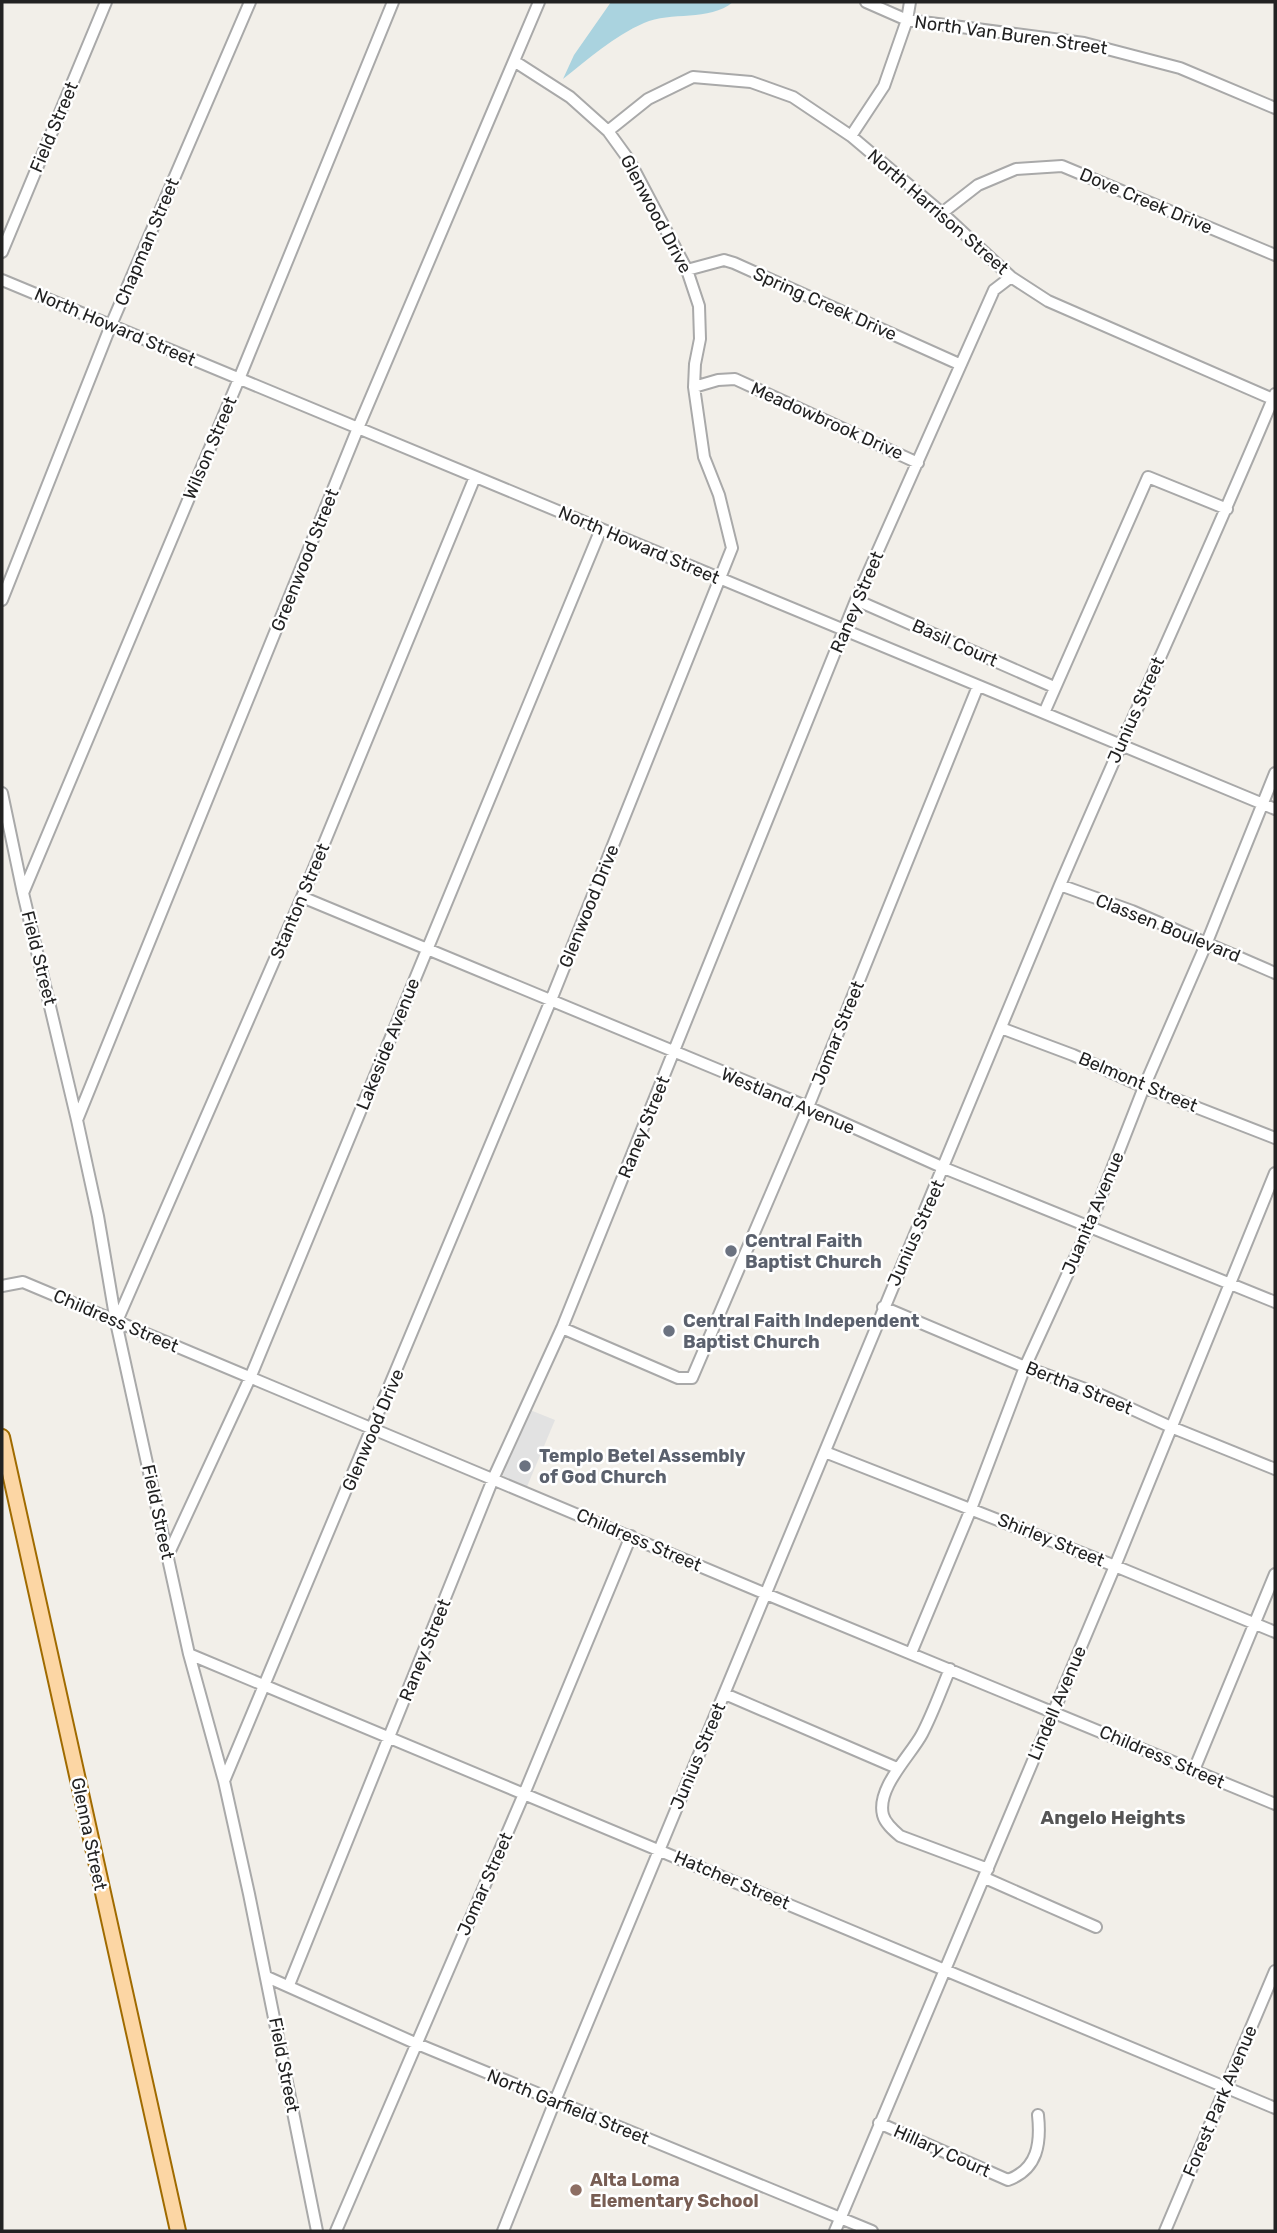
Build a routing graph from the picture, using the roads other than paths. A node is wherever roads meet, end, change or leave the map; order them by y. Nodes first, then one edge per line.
1 (106, 2) edge
2 (250, 2) edge
3 (393, 2) edge
4 (539, 2) edge
5 (866, 2) edge
6 (910, 2) edge
7 (906, 20) junction
8 (514, 61) junction
9 (1275, 108) edge
10 (608, 131) junction
11 (851, 136) junction
12 (942, 213) junction
13 (2, 252) edge
14 (1275, 255) edge
15 (688, 270) junction
16 (1011, 277) junction
17 (2, 280) edge
18 (111, 326) junction
19 (960, 364) junction
20 (239, 379) junction
21 (694, 387) junction
22 (1275, 398) edge
23 (358, 428) junction
24 (918, 463) junction
25 (475, 477) junction
26 (1227, 509) junction
27 (601, 529) junction
28 (720, 579) junction
29 (2, 600) edge
30 (856, 600) junction
31 (844, 630) junction
32 (978, 686) junction
33 (1054, 687) junction
34 (1044, 713) junction
35 (1120, 744) junction
36 (1275, 773) edge
37 (2, 793) edge
38 (1263, 804) junction
39 (1275, 809) edge
40 (1060, 885) junction
41 (23, 893) junction
42 (302, 897) junction
43 (1207, 942) junction
44 (426, 950) junction
45 (1275, 973) edge
46 (551, 1000) junction
47 (1001, 1028) junction
48 (674, 1053) junction
49 (1144, 1087) junction
50 (808, 1107) junction
51 (77, 1120) junction
52 (1275, 1138) edge
53 (944, 1168) junction
54 (1275, 1173) edge
55 (1090, 1225) junction
56 (1229, 1282) junction
57 (2, 1286) edge
58 (1275, 1303) edge
59 (883, 1307) junction
60 (116, 1322) junction
61 (562, 1328) junction
62 (1025, 1367) junction
63 (250, 1378) junction
64 (1171, 1427) junction
65 (373, 1429) junction
66 (2, 1437) edge
67 (825, 1452) junction
68 (1275, 1469) edge
69 (494, 1479) junction
70 (971, 1509) junction
71 (631, 1536) junction
72 (168, 1555) junction
73 (1115, 1566) junction
74 (1275, 1574) edge
75 (766, 1594) junction
76 (1255, 1623) junction
77 (1275, 1632) edge
78 (911, 1653) junction
79 (189, 1654) junction
80 (950, 1669) junction
81 (263, 1685) junction
82 (724, 1694) junction
83 (1052, 1711) junction
84 (390, 1738) junction
85 (897, 1768) junction
86 (1194, 1770) junction
87 (224, 1781) junction
88 (524, 1794) junction
89 (1275, 1804) edge
90 (659, 1850) junction
91 (986, 1874) junction
92 (1096, 1927) dead end
93 (944, 1969) junction
94 (1275, 1971) edge
95 (267, 1977) junction
96 (289, 1985) junction
97 (415, 2043) junction
98 (1225, 2087) junction
99 (555, 2101) junction
100 (1275, 2108) edge
101 (1038, 2115) dead end
102 (879, 2123) junction
103 (840, 2218) junction
104 (178, 2231) edge
105 (317, 2231) edge
106 (336, 2231) edge
107 (503, 2231) edge
108 (835, 2231) edge
109 (872, 2231) edge
110 (1165, 2231) edge

1 - 13 street, Field Street
2 - 18 street, Chapman Street
3 - 20 street, Wilson Street
4 - 8 street, Greenwood Street
5 - 7 street, North Van Buren Street
6 - 7 street
7 - 9 street, North Van Buren Street
7 - 11 street
8 - 10 street, Glenwood Drive
8 - 23 street, Greenwood Street
10 - 11 street, North Harrison Street
10 - 15 street, Glenwood Drive
11 - 12 street, North Harrison Street
12 - 14 street, Dove Creek Drive
12 - 16 street, North Harrison Street
15 - 19 street, Spring Creek Drive
15 - 21 street, Glenwood Drive
16 - 19 street, Raney Street
16 - 22 street, North Harrison Street
17 - 18 street, North Howard Street
18 - 20 street, North Howard Street
18 - 29 street, Chapman Street
19 - 24 street, Raney Street
20 - 23 street, North Howard Street
20 - 41 street, Wilson Street
21 - 24 street, Meadowbrook Drive
21 - 28 street, Glenwood Drive
22 - 26 street, Junius Street
23 - 25 street, North Howard Street
23 - 51 street, Greenwood Street
24 - 30 street, Raney Street
25 - 27 street, North Howard Street
25 - 42 street, Stanton Street
26 - 33 street
26 - 35 street, Junius Street
27 - 28 street, North Howard Street
27 - 44 street, Lakeside Avenue
28 - 31 street, North Howard Street
28 - 46 street, Glenwood Drive
30 - 31 street, Raney Street
30 - 33 street, Basil Court
31 - 32 street, North Howard Street
31 - 48 street, Raney Street
32 - 34 street, North Howard Street
32 - 50 street, Jomar Street
33 - 34 street
34 - 35 street, North Howard Street
35 - 38 street, North Howard Street
35 - 40 street, Junius Street
36 - 38 street, Juanita Avenue
37 - 41 street, Field Street
38 - 39 street, North Howard Street
38 - 43 street, Juanita Avenue
40 - 43 street, Classen Boulevard
40 - 47 street, Junius Street
41 - 51 street, Field Street
42 - 44 street, Westland Avenue
42 - 60 street, Stanton Street
43 - 45 street, Classen Boulevard
43 - 49 street, Juanita Avenue
44 - 46 street, Westland Avenue
44 - 63 street, Lakeside Avenue
46 - 48 street, Westland Avenue
46 - 65 street, Glenwood Drive
47 - 49 street, Belmont Street
47 - 53 street, Junius Street
48 - 50 street, Westland Avenue
48 - 61 street, Raney Street
49 - 52 street, Belmont Street
49 - 55 street, Juanita Avenue
50 - 53 street, Westland Avenue
50 - 61 street, Jomar Street
51 - 60 street, Field Street
53 - 55 street, Westland Avenue
53 - 59 street, Junius Street
54 - 56 street, Lindell Avenue
55 - 56 street, Westland Avenue
55 - 62 street, Juanita Avenue
56 - 58 street, Westland Avenue
56 - 64 street, Lindell Avenue
57 - 60 street, Childress Street
59 - 62 street, Bertha Street
59 - 67 street, Junius Street
60 - 63 street, Childress Street
60 - 72 street, Field Street
61 - 69 street, Raney Street
62 - 64 street, Bertha Street
62 - 70 street, Juanita Avenue
63 - 65 street, Childress Street
63 - 72 street, Lakeside Avenue
64 - 68 street, Bertha Street
64 - 73 street, Lindell Avenue
65 - 69 street, Childress Street
65 - 81 street, Glenwood Drive
66 - 104 main road, Glenna Street
67 - 70 street, Shirley Street
67 - 75 street, Junius Street
69 - 71 street, Childress Street
69 - 84 street, Raney Street
70 - 73 street, Shirley Street
70 - 78 street, Juanita Avenue
71 - 75 street, Childress Street
71 - 88 street, Jomar Street
72 - 79 street, Field Street
73 - 76 street, Shirley Street
73 - 83 street, Lindell Avenue
74 - 76 street
75 - 78 street, Childress Street
75 - 82 street, Junius Street
76 - 77 street, Shirley Street
76 - 86 street
78 - 80 street, Childress Street
79 - 81 street, Hatcher Street
79 - 87 street, Field Street
80 - 83 street, Childress Street
80 - 85 street
81 - 84 street, Hatcher Street
81 - 87 street, Glenwood Drive
82 - 85 street
82 - 90 street, Junius Street
83 - 86 street, Childress Street
83 - 91 street, Lindell Avenue
84 - 88 street, Hatcher Street
84 - 96 street, Raney Street
85 - 91 street
86 - 89 street, Childress Street
87 - 95 street, Field Street
88 - 90 street, Hatcher Street
88 - 97 street, Jomar Street
90 - 93 street, Hatcher Street
90 - 99 street, Junius Street
91 - 92 street
91 - 93 street, Lindell Avenue
93 - 98 street, Hatcher Street
93 - 102 street, Lindell Avenue
94 - 98 street, Forest Park Avenue
95 - 96 street, North Garfield Street
95 - 105 street, Field Street
96 - 97 street, North Garfield Street
97 - 99 street, North Garfield Street
97 - 106 street, Jomar Street
98 - 100 street, Hatcher Street
98 - 110 street, Forest Park Avenue
99 - 103 street, North Garfield Street
99 - 107 street, Junius Street
101 - 102 street, Hillary Court
102 - 103 street, Lindell Avenue
103 - 108 street, Lindell Avenue
103 - 109 street, North Garfield Street

